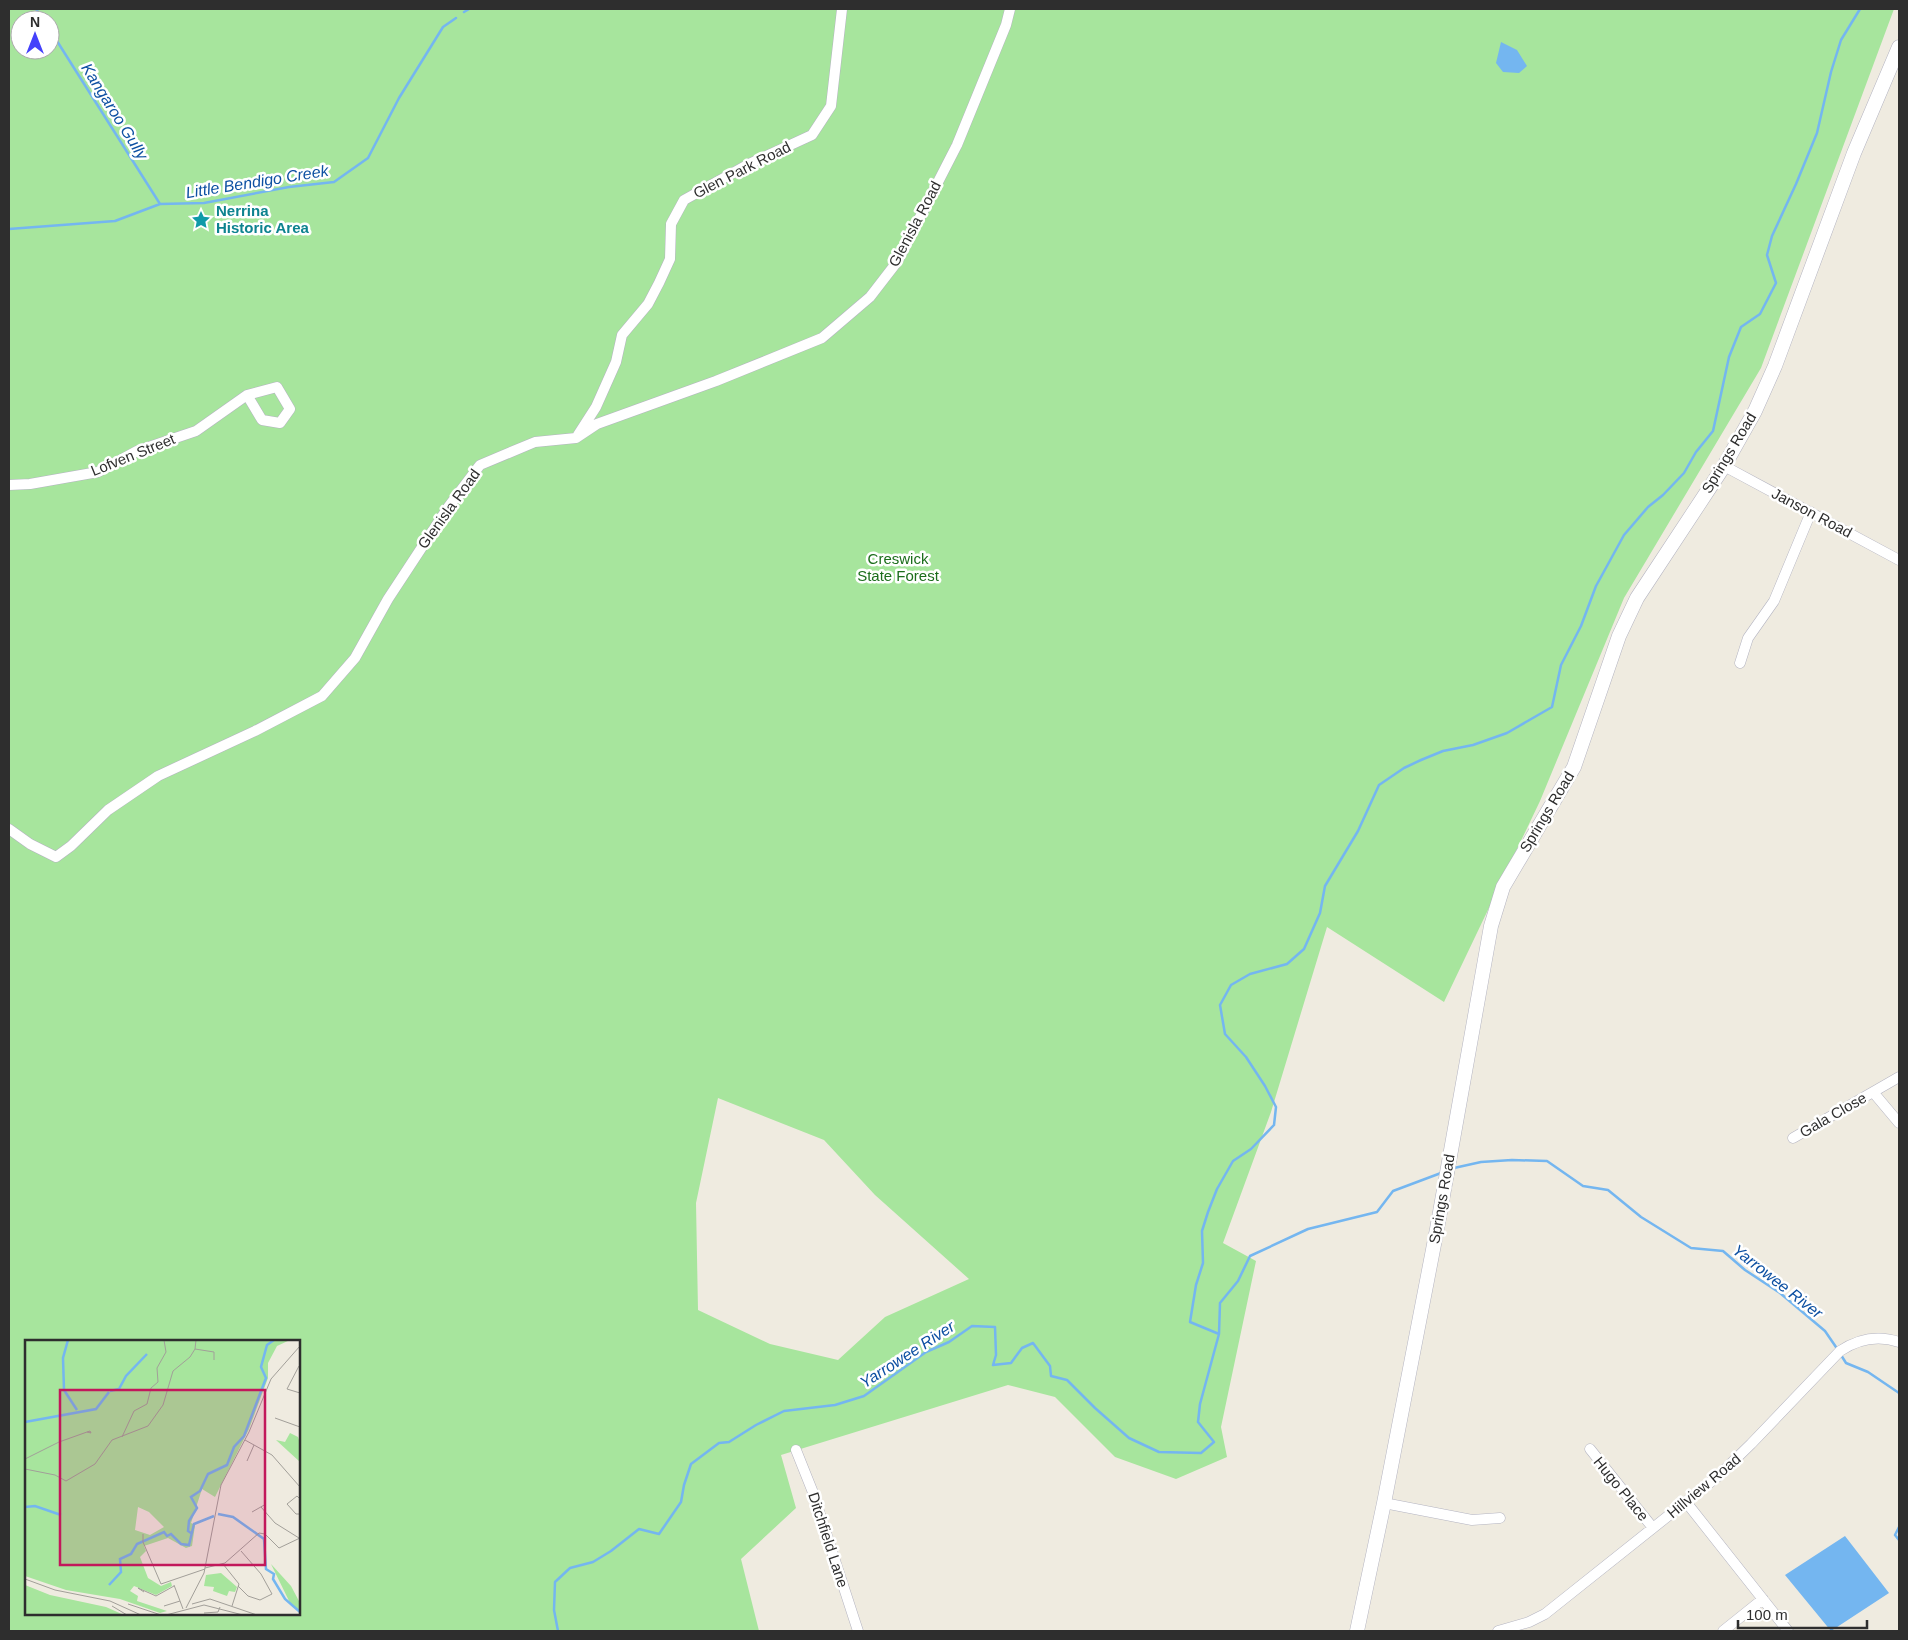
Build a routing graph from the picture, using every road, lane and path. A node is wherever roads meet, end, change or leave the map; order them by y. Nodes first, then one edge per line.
1 (842, 9) edge
2 (1010, 9) edge
3 (1899, 47) edge
4 (247, 396) dead end
5 (576, 438) junction
6 (1724, 466) junction
7 (9, 485) edge
8 (1811, 512) junction
9 (1899, 560) edge
10 (1740, 663) dead end
11 (9, 829) edge
12 (1899, 1077) edge
13 (1873, 1092) junction
14 (1899, 1124) edge
15 (1792, 1138) dead end
16 (1899, 1342) edge
17 (1590, 1449) dead end
18 (796, 1450) dead end
19 (1686, 1502) junction
20 (1384, 1503) junction
21 (1500, 1518) dead end
22 (1653, 1528) junction
23 (1763, 1600) junction
24 (1520, 1629) edge
25 (858, 1631) edge
26 (1357, 1631) edge
27 (1498, 1631) edge
28 (1723, 1631) edge
29 (1788, 1631) edge

1 - 5 street, Glen Park Road
2 - 5 street, Glenisla Road
3 - 6 street, Springs Road
4 - 7 street, Lofven Street
5 - 11 street, Glenisla Road
6 - 8 street, Janson Road
6 - 20 street, Springs Road
8 - 9 street, Janson Road
8 - 10 street
12 - 13 street, Gala Close
13 - 14 street, Gala Close
13 - 15 street, Gala Close
16 - 19 street, Hillview Road
17 - 22 street, Hugo Place
18 - 25 street, Ditchfield Lane
19 - 22 street, Hillview Road
19 - 23 street
20 - 21 street
20 - 26 street, Springs Road
22 - 24 street, Hillview Road
23 - 28 street
23 - 29 street
24 - 27 street, Hillview Road

